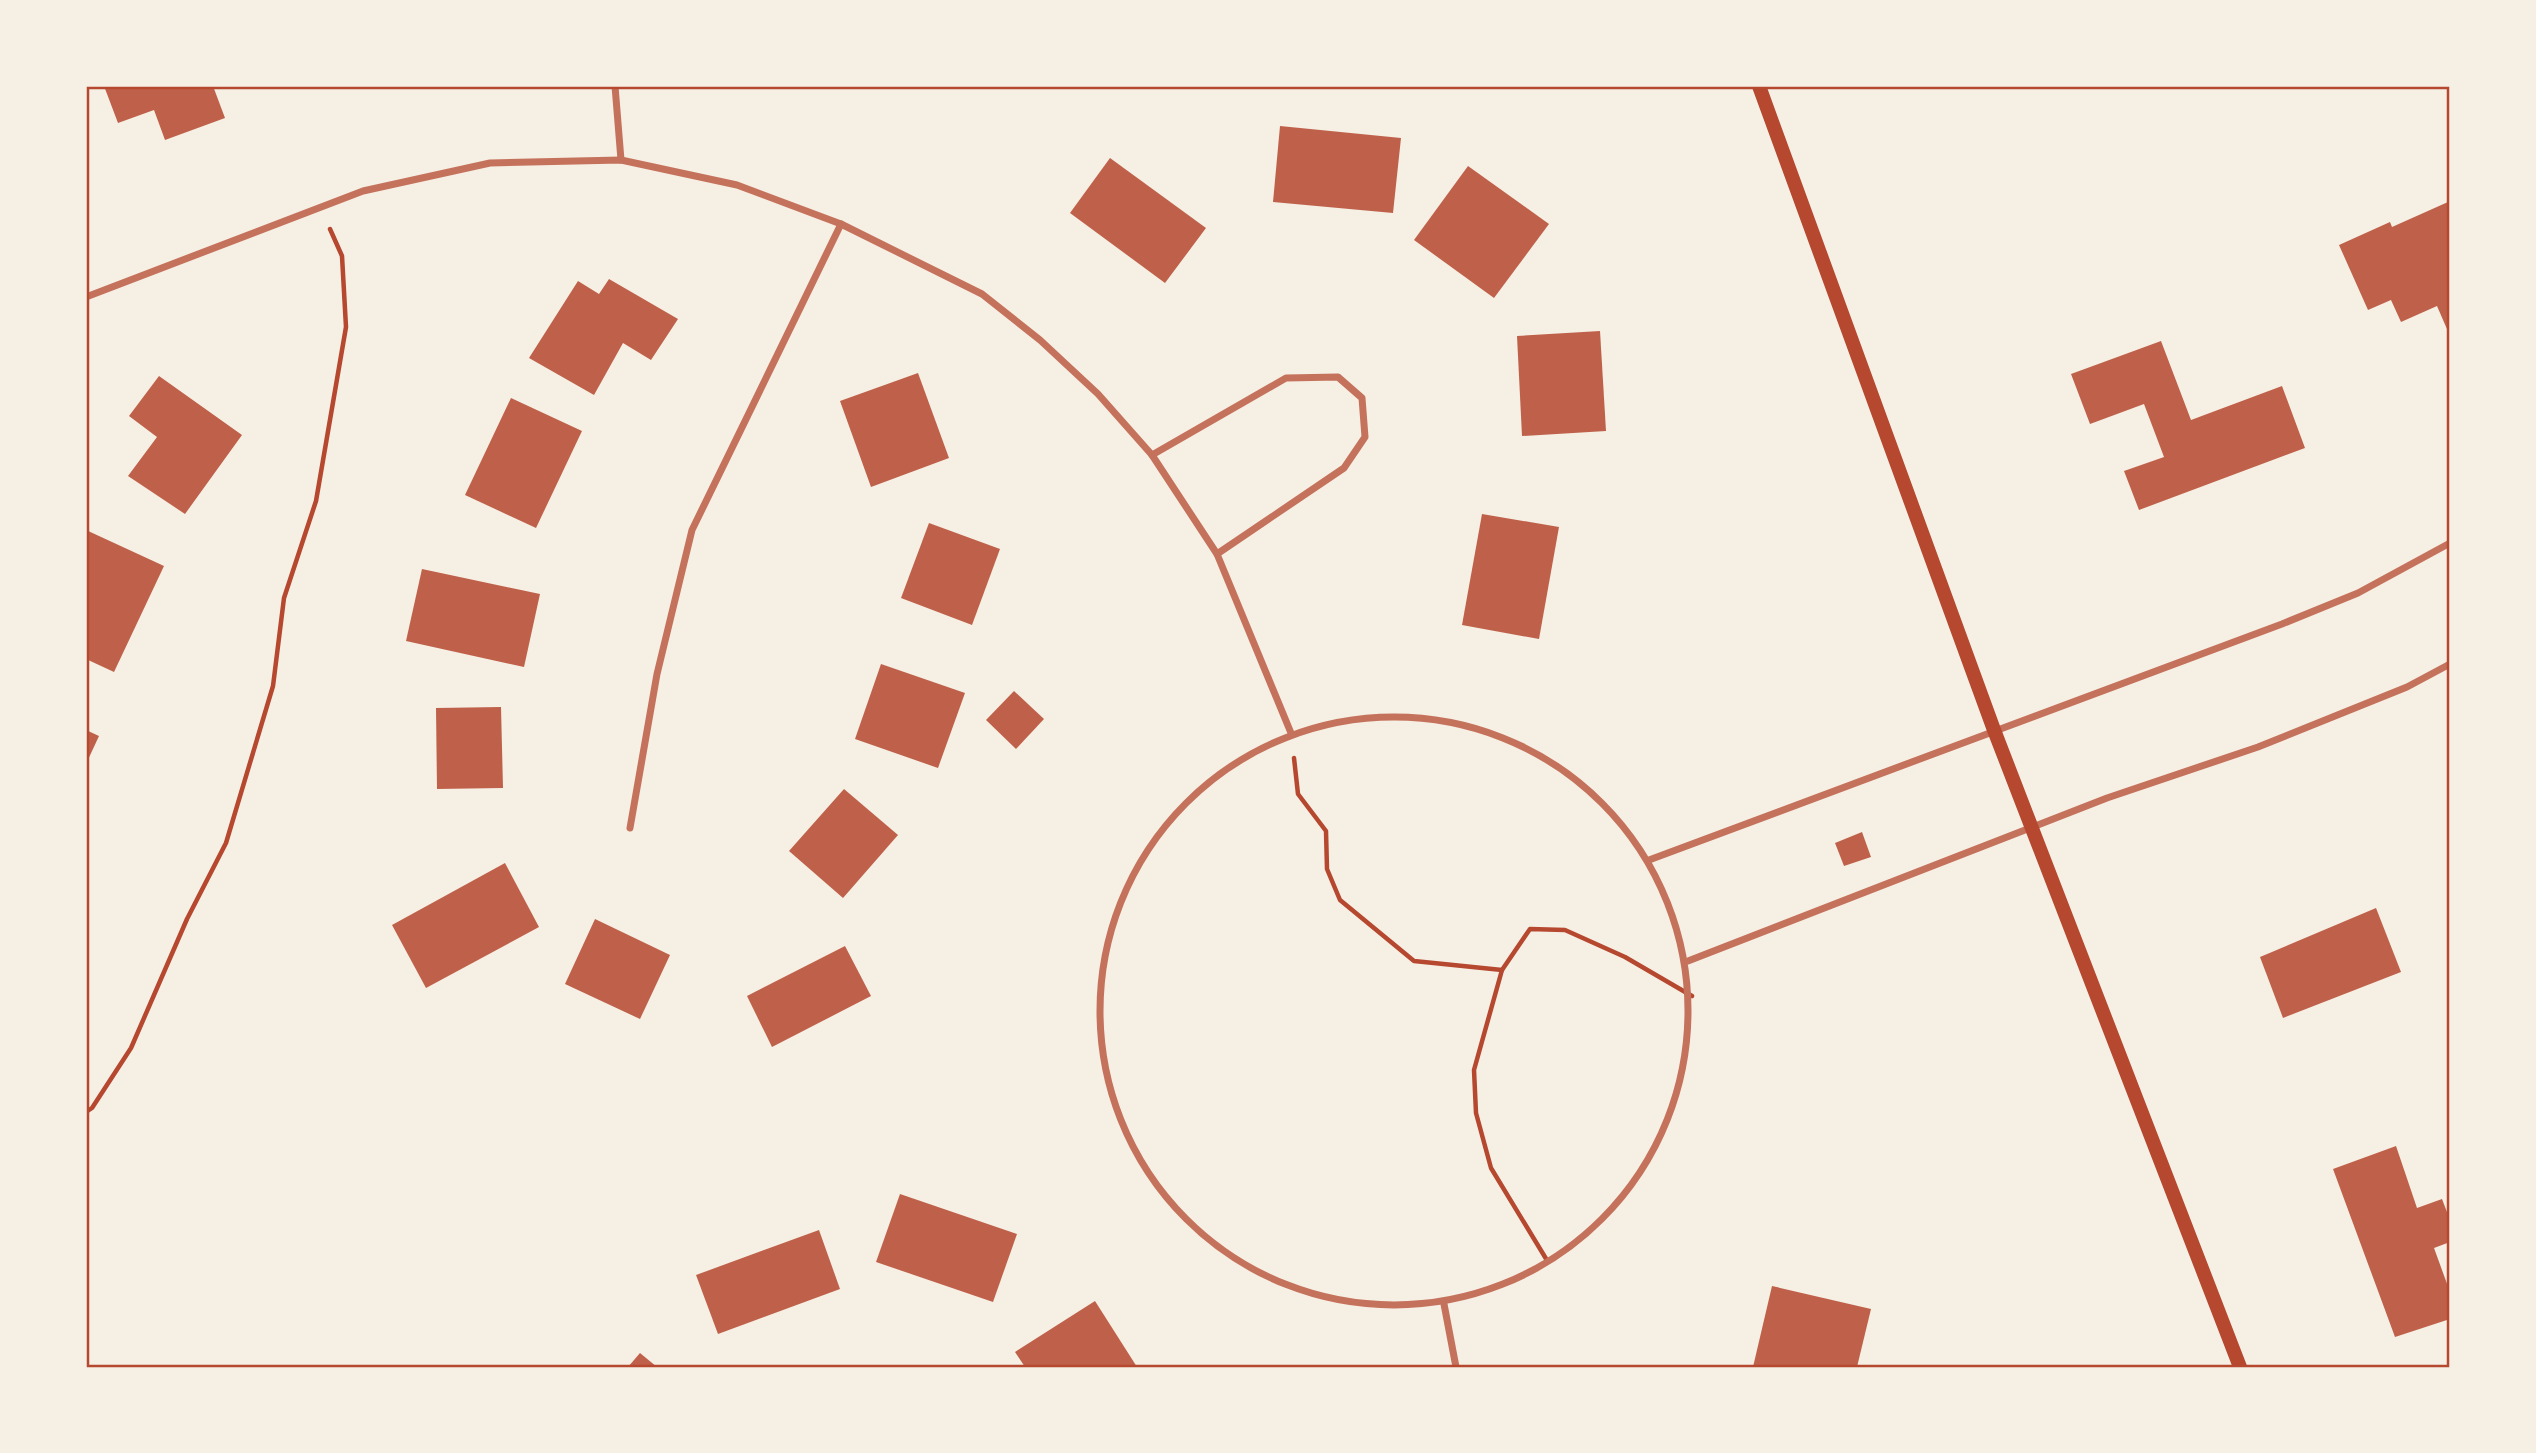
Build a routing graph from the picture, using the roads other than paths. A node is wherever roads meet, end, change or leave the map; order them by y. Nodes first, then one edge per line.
1 (615, 86) edge
2 (1759, 86) edge
3 (621, 160) junction
4 (841, 224) junction
5 (86, 296) edge
6 (1152, 455) junction
7 (2450, 543) edge
8 (1217, 554) junction
9 (2450, 664) edge
10 (1994, 730) junction
11 (1291, 733) junction
12 (630, 828) dead end
13 (2032, 829) junction
14 (1649, 860) junction
15 (1688, 961) junction
16 (1444, 1304) junction
17 (1456, 1367) edge
18 (2241, 1367) edge

1 - 3 street
2 - 10 main road
3 - 4 street
3 - 5 street
4 - 6 street
4 - 12 street
6 - 8 street
6 - 8 street
7 - 10 street
8 - 11 street
9 - 13 street
10 - 13 main road
10 - 14 street
11 - 14 street
11 - 16 street
13 - 15 street
13 - 18 main road
14 - 15 street
15 - 16 street
16 - 17 street

